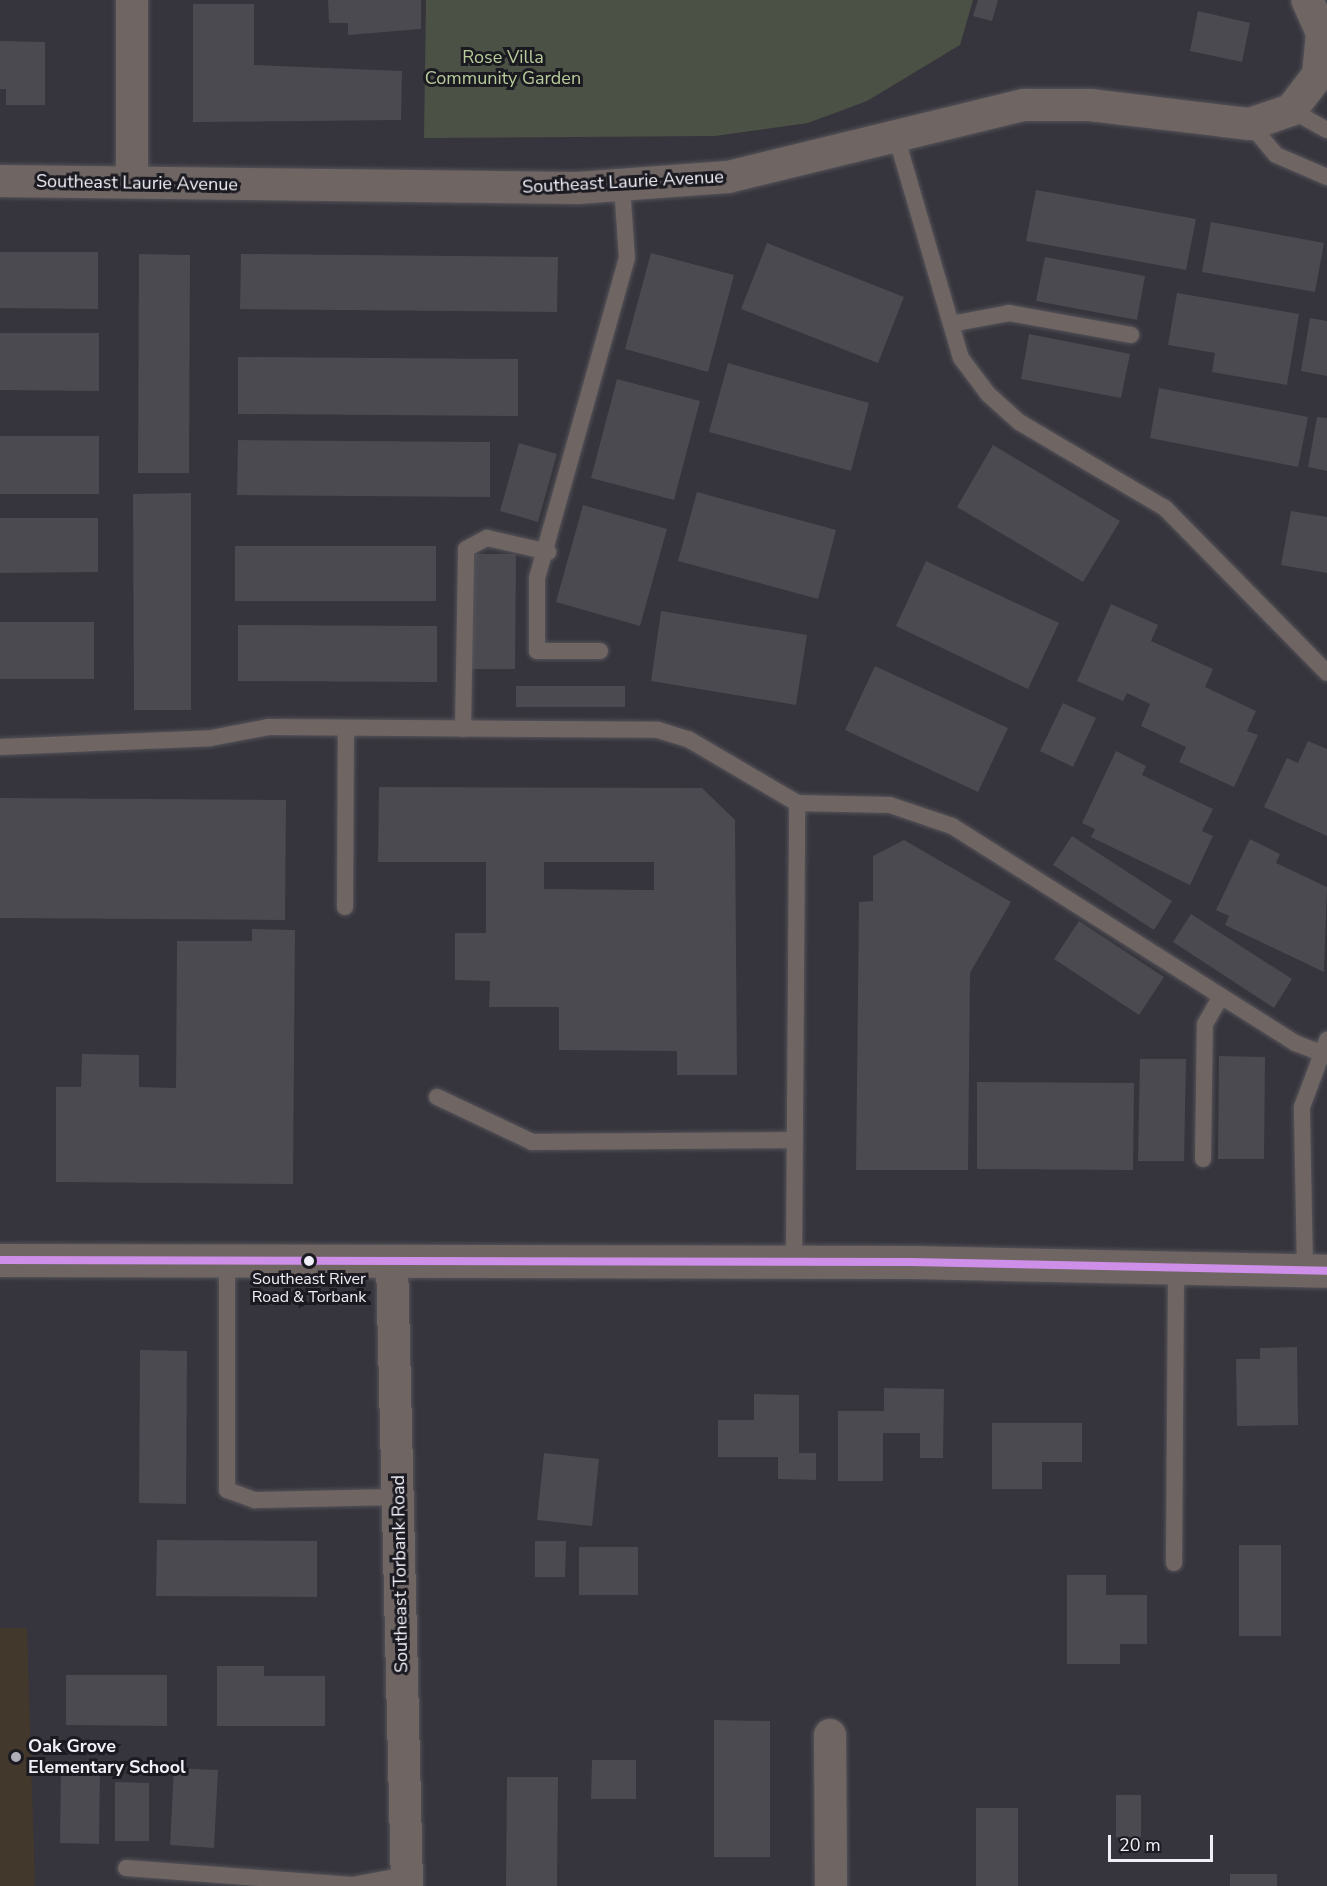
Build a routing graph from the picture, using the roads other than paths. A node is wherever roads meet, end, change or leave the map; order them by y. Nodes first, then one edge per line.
1 (132, 0) edge
2 (1307, 0) edge
3 (1291, 110) junction
4 (1250, 124) junction
5 (1327, 130) edge
6 (896, 136) junction
7 (1327, 177) edge
8 (0, 181) edge
9 (132, 182) junction
10 (622, 186) junction
11 (951, 324) junction
12 (1131, 335) dead end
13 (548, 552) junction
14 (600, 651) dead end
15 (1327, 673) edge
16 (346, 729) junction
17 (463, 729) junction
18 (0, 747) edge
19 (797, 803) junction
20 (345, 907) dead end
21 (1221, 996) junction
22 (1322, 1055) edge
23 (437, 1097) dead end
24 (794, 1140) junction
25 (1203, 1159) dead end
26 (0, 1260) edge
27 (227, 1260) junction
28 (392, 1262) junction
29 (794, 1262) junction
30 (1176, 1266) junction
31 (1316, 1271) edge
32 (398, 1497) junction
33 (1174, 1563) dead end
34 (830, 1735) dead end
35 (126, 1868) dead end
36 (407, 1881) edge
37 (831, 1886) edge

1 - 9 street
2 - 3 street
3 - 4 street, Southeast Laurie Avenue
3 - 5 lane
4 - 6 street, Southeast Laurie Avenue
4 - 7 lane
6 - 10 street, Southeast Laurie Avenue
6 - 11 lane
8 - 9 street, Southeast Laurie Avenue
9 - 10 street, Southeast Laurie Avenue
10 - 13 lane
11 - 12 lane
11 - 15 lane
13 - 14 lane
13 - 17 lane
16 - 17 lane
16 - 18 lane
16 - 20 lane
17 - 19 lane
19 - 21 lane
19 - 24 lane
21 - 22 lane
21 - 25 lane
22 - 31 lane
23 - 24 lane
24 - 29 lane
26 - 27 street
27 - 28 street
27 - 32 lane
28 - 29 street
28 - 32 street, Southeast Torbank Road
29 - 30 street
30 - 31 street
30 - 33 lane
32 - 36 street, Southeast Torbank Road
34 - 37 street
35 - 36 lane

